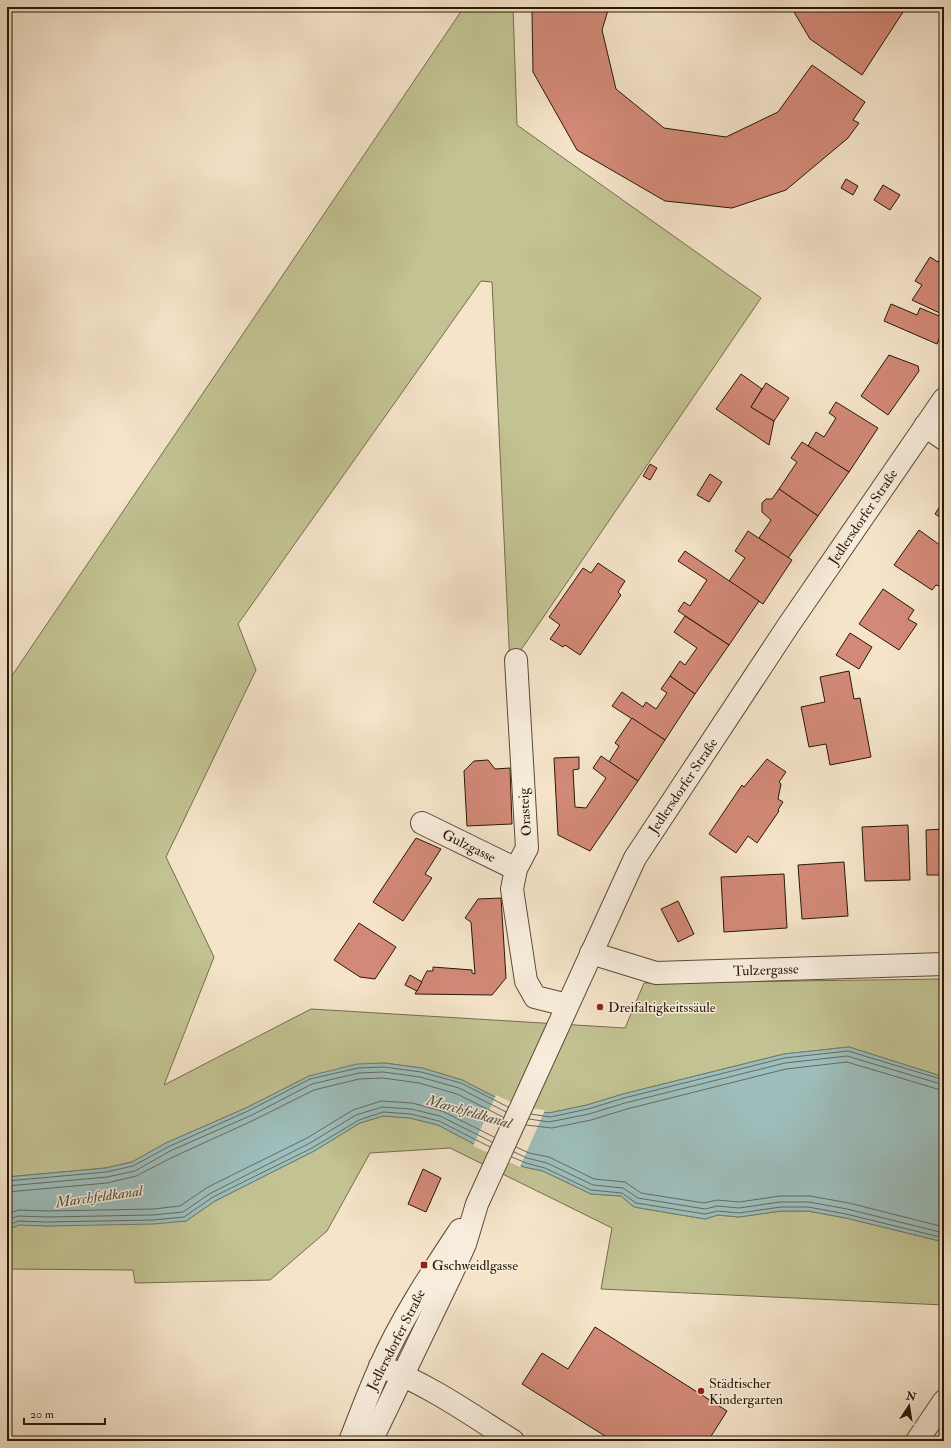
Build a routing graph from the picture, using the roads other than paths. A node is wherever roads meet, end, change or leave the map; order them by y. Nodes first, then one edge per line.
1 (944, 399) edge
2 (925, 426) junction
3 (944, 439) edge
4 (516, 660) dead end
5 (422, 823) dead end
6 (516, 869) junction
7 (591, 953) junction
8 (944, 964) edge
9 (567, 1005) junction
10 (477, 1204) junction
11 (380, 1366) junction
12 (403, 1375) junction
13 (944, 1401) edge
14 (350, 1441) edge
15 (372, 1441) edge
16 (513, 1441) edge
17 (917, 1441) edge

1 - 2 street, Jedlersdorfer Straße
2 - 3 street
2 - 7 street, Jedlersdorfer Straße
4 - 6 street, Orasteig
5 - 6 street, Gulzgasse
6 - 9 street, Orasteig
7 - 8 street, Tulzergasse
7 - 9 street, Jedlersdorfer Straße
9 - 10 street, Jedlersdorfer Straße
10 - 11 street, Jedlersdorfer Straße
10 - 12 street, Jedlersdorfer Straße
11 - 12 street
11 - 14 street, Jedlersdorfer Straße
12 - 15 street, Jedlersdorfer Straße
12 - 16 street
13 - 17 street

